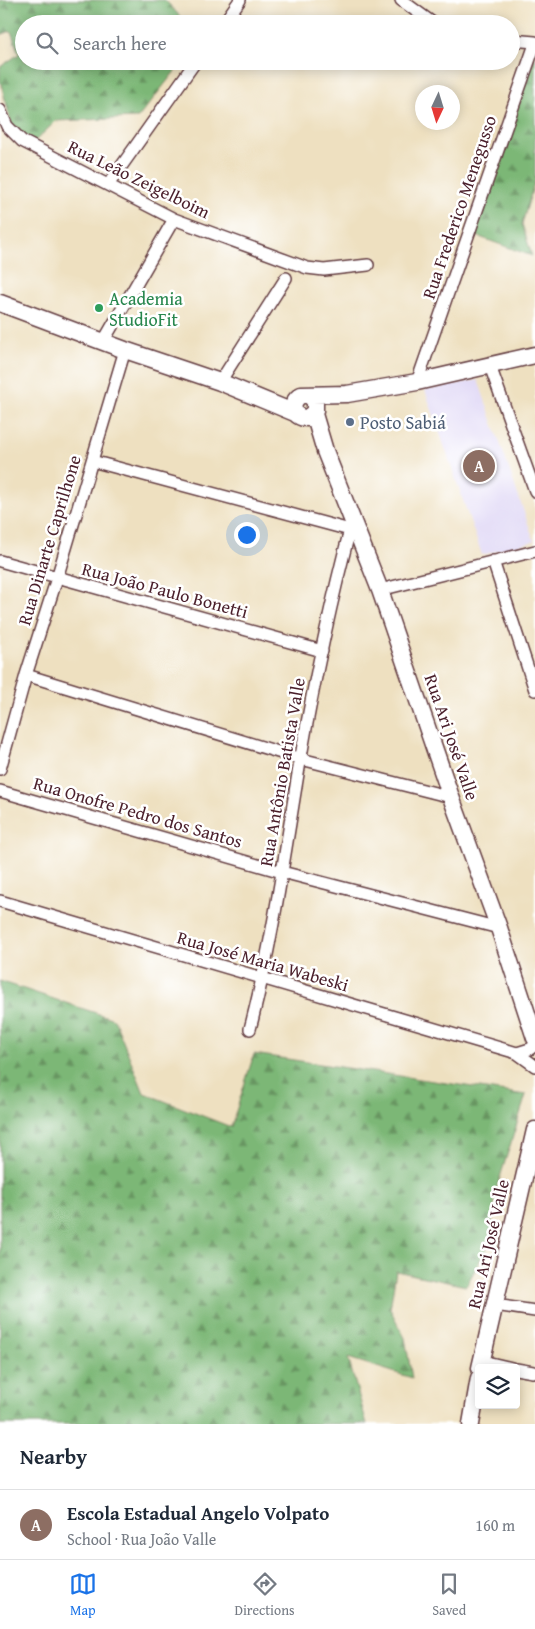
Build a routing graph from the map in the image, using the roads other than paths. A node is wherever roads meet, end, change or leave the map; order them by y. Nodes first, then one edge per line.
1 (240, 0) edge
2 (401, 0) edge
3 (229, 15) edge
4 (422, 15) edge
5 (520, 41) edge
6 (535, 43) edge
7 (190, 70) edge
8 (0, 110) edge
9 (108, 185) junction
10 (174, 218) junction
11 (368, 266) dead end
12 (286, 278) dead end
13 (0, 303) edge
14 (103, 342) junction
15 (125, 350) junction
16 (535, 355) edge
17 (490, 366) junction
18 (220, 382) junction
19 (417, 382) junction
20 (305, 408) junction
21 (92, 461) junction
22 (535, 491) edge
23 (351, 526) junction
24 (535, 551) edge
25 (0, 561) edge
26 (493, 562) junction
27 (57, 578) junction
28 (380, 590) junction
29 (322, 651) junction
30 (26, 675) junction
31 (535, 690) edge
32 (301, 759) junction
33 (0, 769) edge
34 (0, 791) edge
35 (451, 797) junction
36 (282, 872) junction
37 (0, 901) edge
38 (499, 928) junction
39 (263, 979) junction
40 (250, 1029) dead end
41 (535, 1038) edge
42 (535, 1045) edge
43 (517, 1053) junction
44 (535, 1066) edge
45 (535, 1130) edge
46 (495, 1305) junction
47 (535, 1311) edge
48 (481, 1364) edge
49 (520, 1370) edge
50 (533, 1372) dead end
51 (475, 1401) edge
52 (471, 1424) edge

1 - 3 street
2 - 4 street
5 - 6 street
6 - 19 street, Rua Frederico Menegusso
7 - 9 street
8 - 9 street, Rua Leão Zeigelboim
9 - 10 street, Rua Leão Zeigelboim
10 - 11 street, Rua Leão Zeigelboim
10 - 14 street
12 - 18 street
13 - 14 street
14 - 15 street
15 - 18 street
15 - 21 street, Rua Dinarte Caprilhone
16 - 17 street
17 - 19 street
17 - 22 street
18 - 20 street
19 - 20 street
20 - 23 street, Rua Ari José Valle
21 - 23 street
21 - 27 street, Rua Dinarte Caprilhone
23 - 28 street, Rua Ari José Valle
23 - 29 street, Rua Antônio Batista Valle
24 - 26 street
25 - 27 street, Rua João Paulo Bonetti
26 - 28 street
26 - 31 street
27 - 29 street, Rua João Paulo Bonetti
27 - 30 street, Rua Dinarte Caprilhone
28 - 35 street, Rua Ari José Valle
29 - 32 street, Rua Antônio Batista Valle
30 - 32 street
30 - 33 street, Rua Dinarte Caprilhone
32 - 35 street
32 - 36 street, Rua Antônio Batista Valle
34 - 36 street, Rua Onofre Pedro dos Santos
35 - 38 street, Rua Ari José Valle
36 - 38 street, Rua Onofre Pedro dos Santos
36 - 39 street, Rua Antônio Batista Valle
37 - 39 street, Rua José Maria Wabeski
38 - 41 street, Rua Ari José Valle
39 - 40 street, Rua Antônio Batista Valle
39 - 43 street, Rua José Maria Wabeski
42 - 43 street
43 - 44 street, Rua José Maria Wabeski
45 - 46 street, Rua Ari José Valle
46 - 47 street
46 - 48 street, Rua Ari José Valle
49 - 50 street
51 - 52 street

